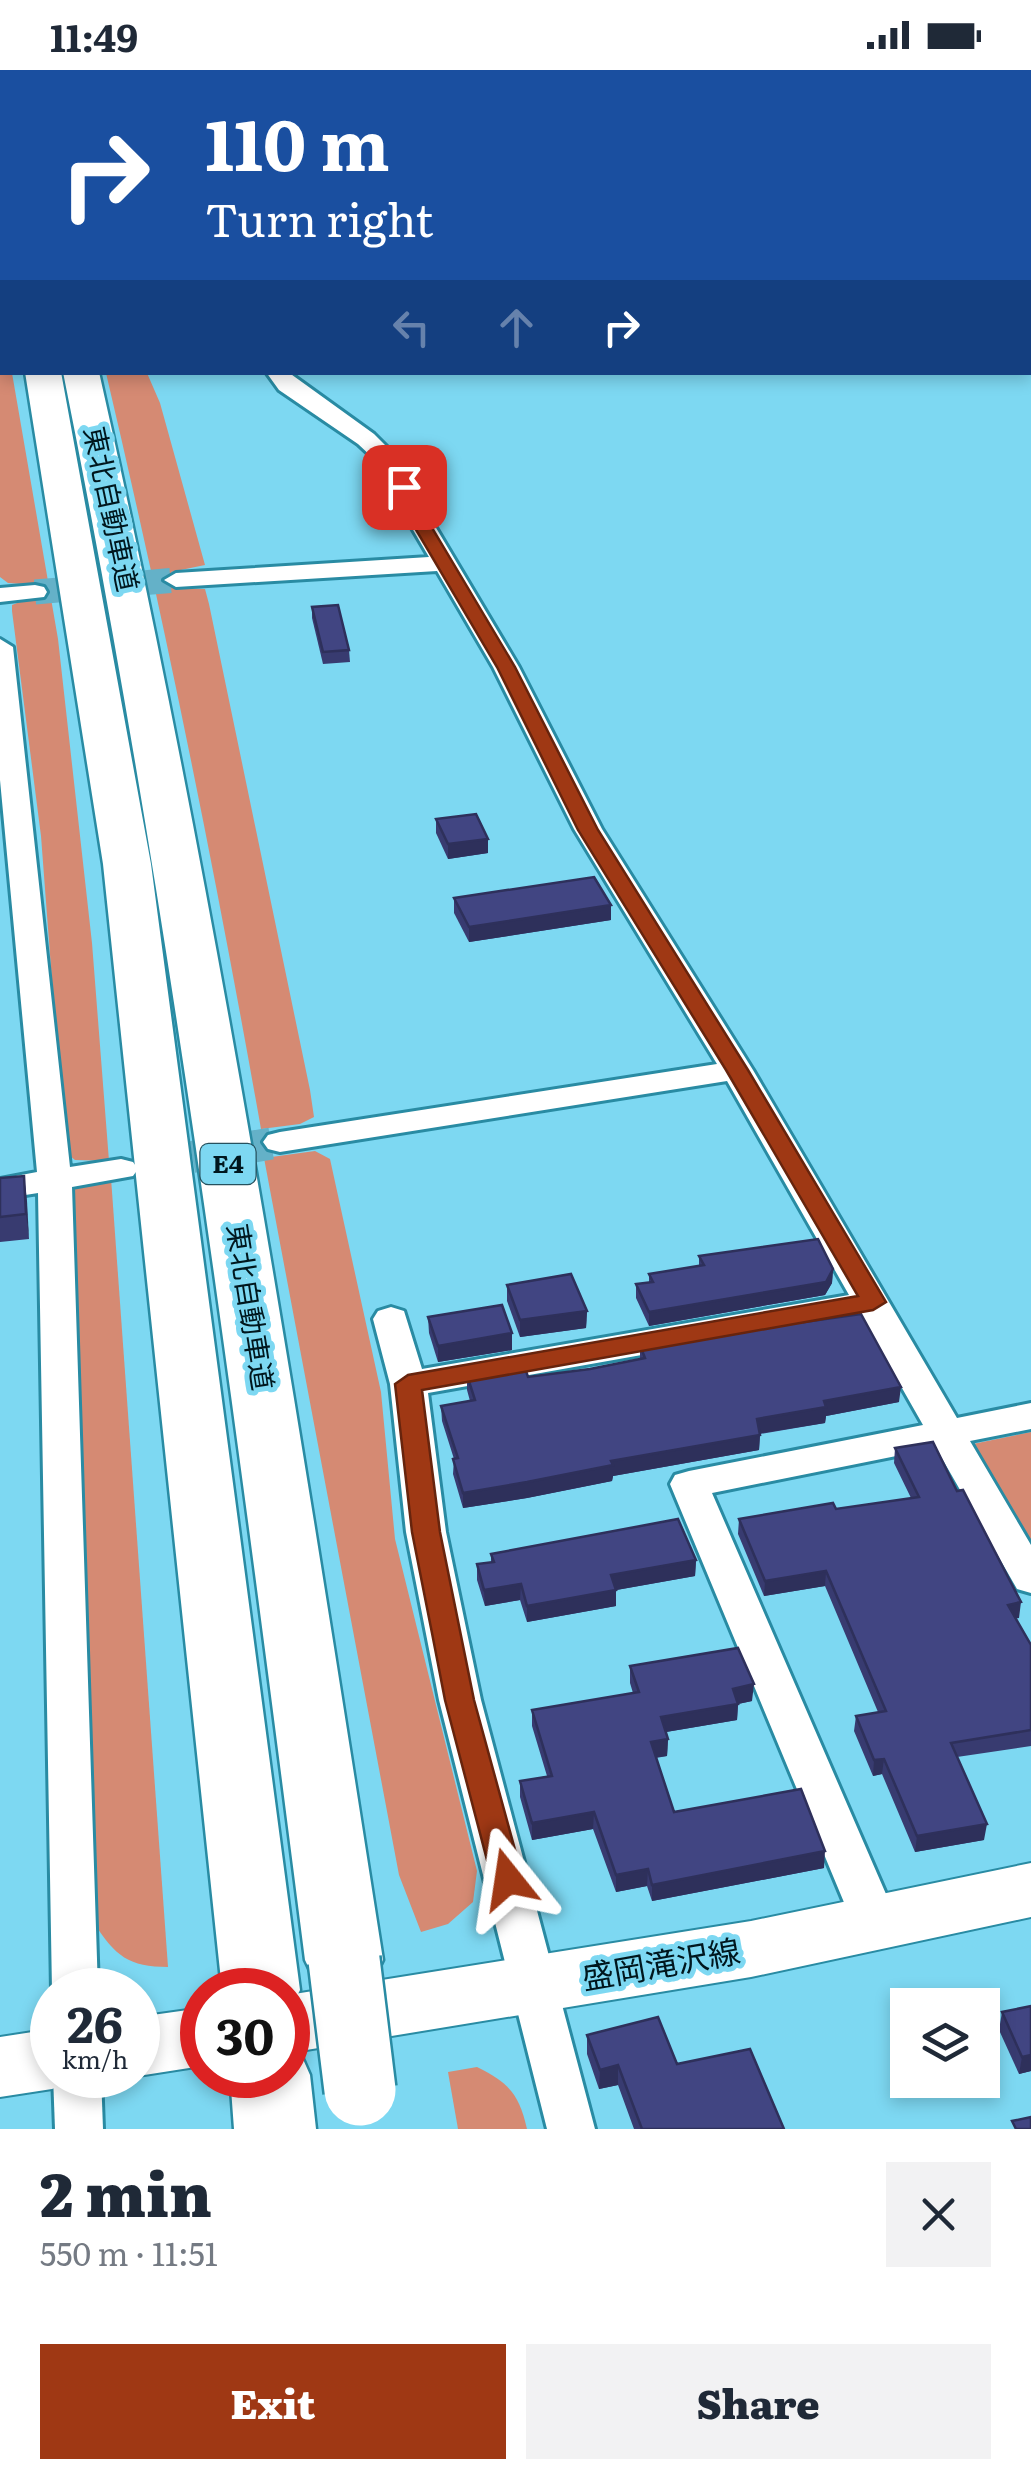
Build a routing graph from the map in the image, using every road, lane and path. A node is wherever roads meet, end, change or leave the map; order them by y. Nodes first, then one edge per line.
1 (44, 375) edge
2 (82, 375) edge
3 (278, 375) edge
4 (446, 563) junction
5 (176, 580) tunnel mouth
6 (35, 592) tunnel mouth
7 (0, 596) edge
8 (0, 646) edge
9 (737, 1070) junction
10 (280, 1142) tunnel mouth
11 (121, 1169) tunnel mouth
12 (55, 1181) junction
13 (0, 1189) edge
14 (873, 1302) junction
15 (390, 1319) dead end
16 (408, 1384) junction
17 (1031, 1416) edge
18 (950, 1432) junction
19 (1031, 1579) edge
20 (1031, 1890) edge
21 (876, 1924) junction
22 (73, 1968) edge
23 (266, 1968) edge
24 (536, 1986) junction
25 (310, 1992) edge
26 (30, 2062) edge
27 (0, 2067) edge
28 (78, 2098) edge
29 (363, 2110) edge
30 (79, 2129) edge
31 (570, 2129) edge

1 - 23 highway, 東北自動車道 / E4
2 - 29 highway, 東北自動車道 / E4, bridge
3 - 4 street
4 - 5 street
4 - 9 street
6 - 7 street
8 - 12 street
9 - 10 street
9 - 14 street
11 - 12 street
12 - 13 street
12 - 22 street
14 - 16 street
14 - 18 street
15 - 16 street
16 - 24 street
17 - 18 street
18 - 19 street
18 - 21 street
20 - 21 main road, 盛岡滝沢線
21 - 24 main road, 盛岡滝沢線
24 - 25 main road, 盛岡滝沢線
24 - 31 street
26 - 27 main road
28 - 30 street

